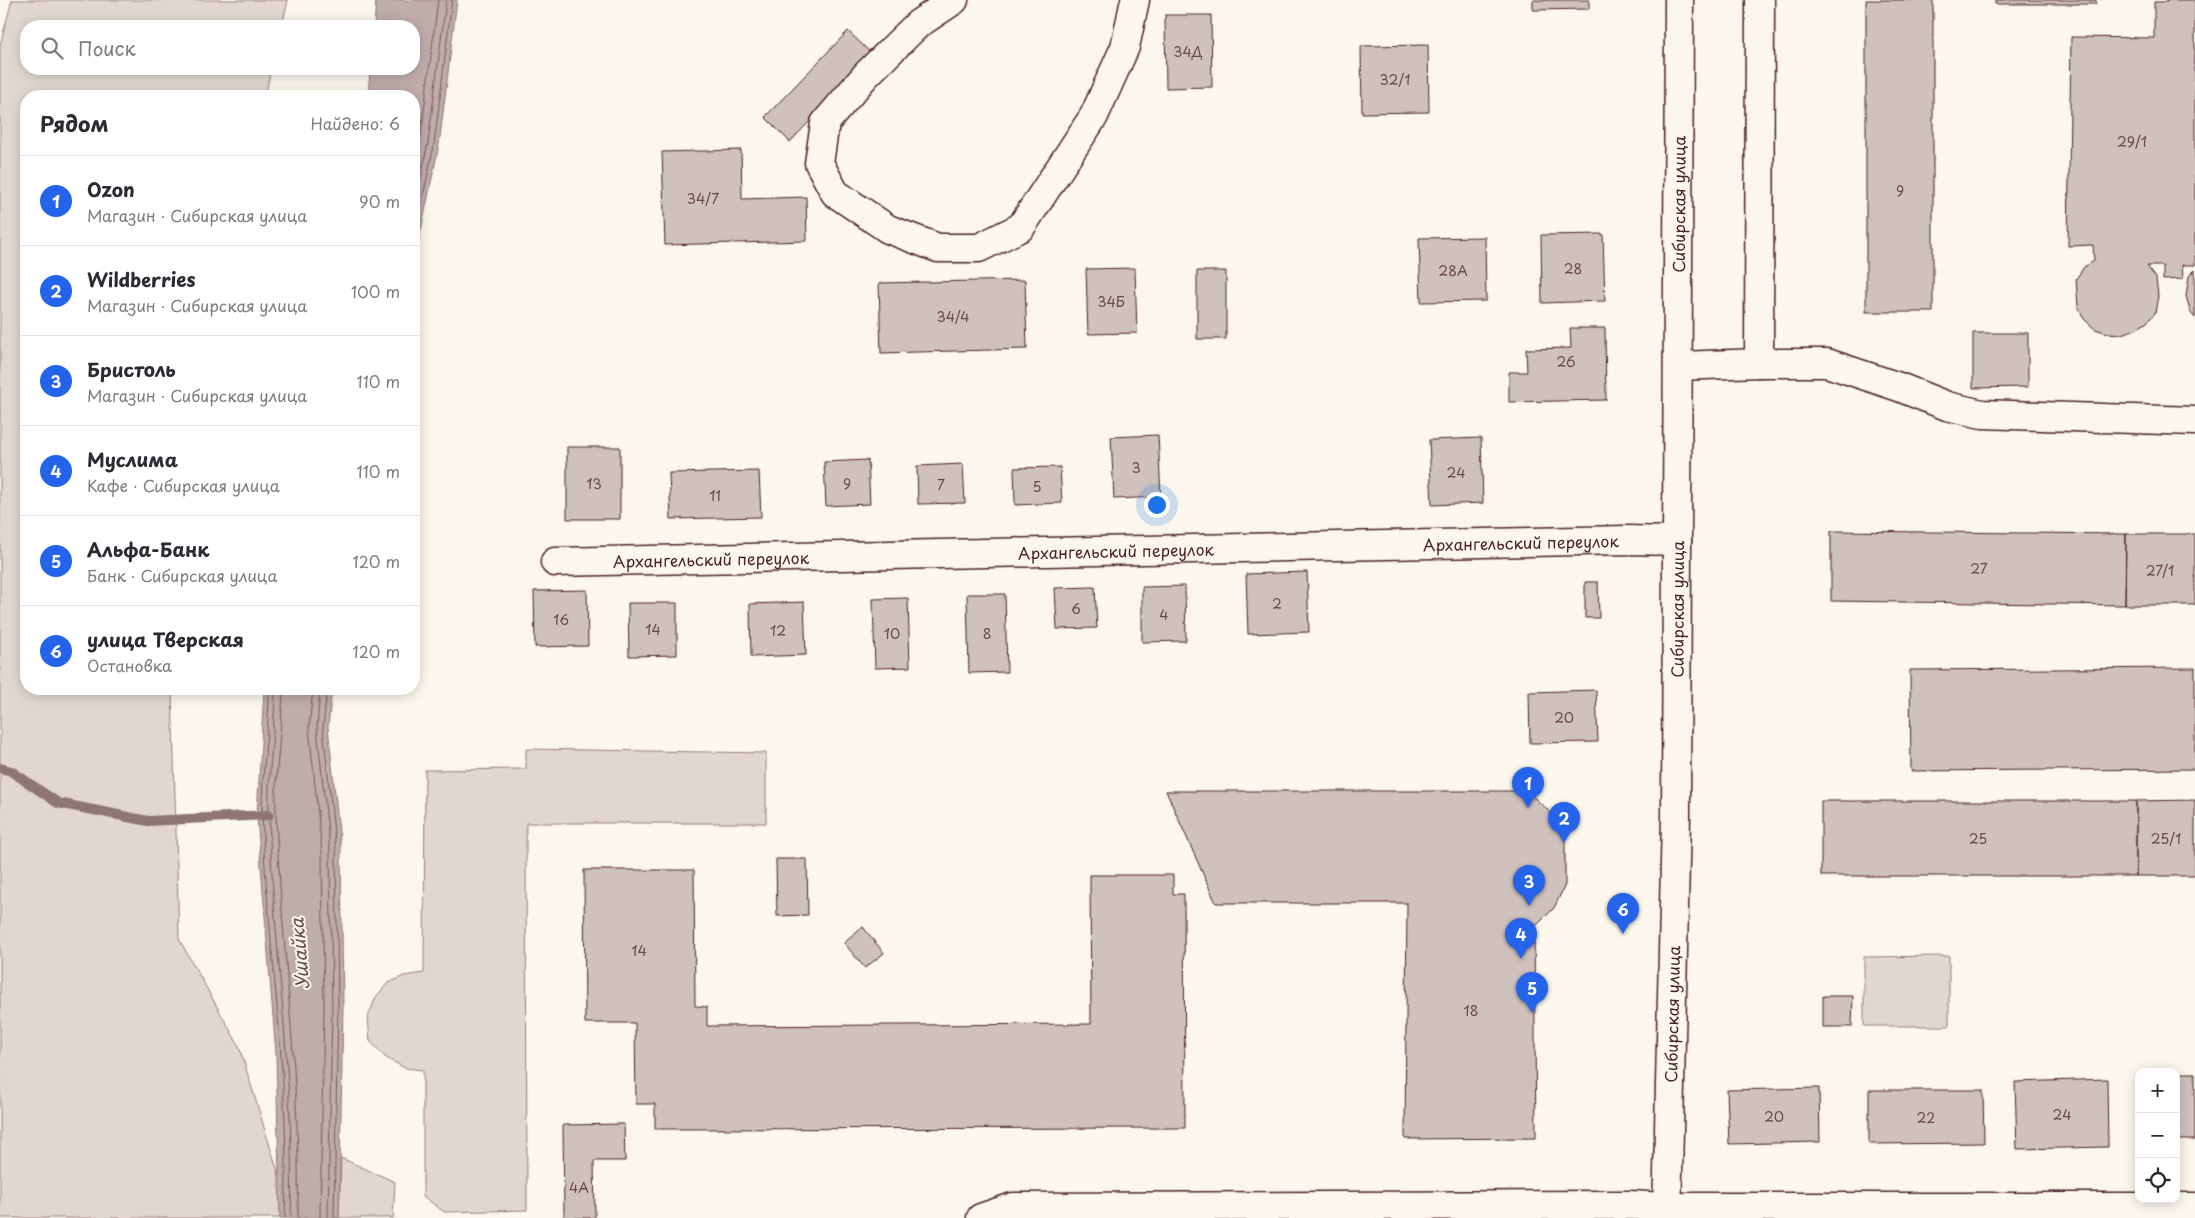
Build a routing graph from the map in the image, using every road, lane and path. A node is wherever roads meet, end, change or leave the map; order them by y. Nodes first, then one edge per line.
1 (954, 0) edge
2 (1135, 0) edge
3 (1679, 0) edge
4 (1760, 0) edge
5 (1759, 362) junction
6 (1678, 366) junction
7 (2195, 421) edge
8 (1677, 541) junction
9 (555, 562) dead end
10 (2195, 1207) edge
11 (1667, 1212) edge
12 (1798, 1213) edge
13 (981, 1218) edge

1 - 2 street
3 - 6 street, Сибирская улица
4 - 5 street
5 - 6 street
5 - 7 street
6 - 8 street, Сибирская улица
8 - 9 street, Архангельский переулок
8 - 11 street, Сибирская улица
10 - 12 street
11 - 12 street
11 - 13 street

